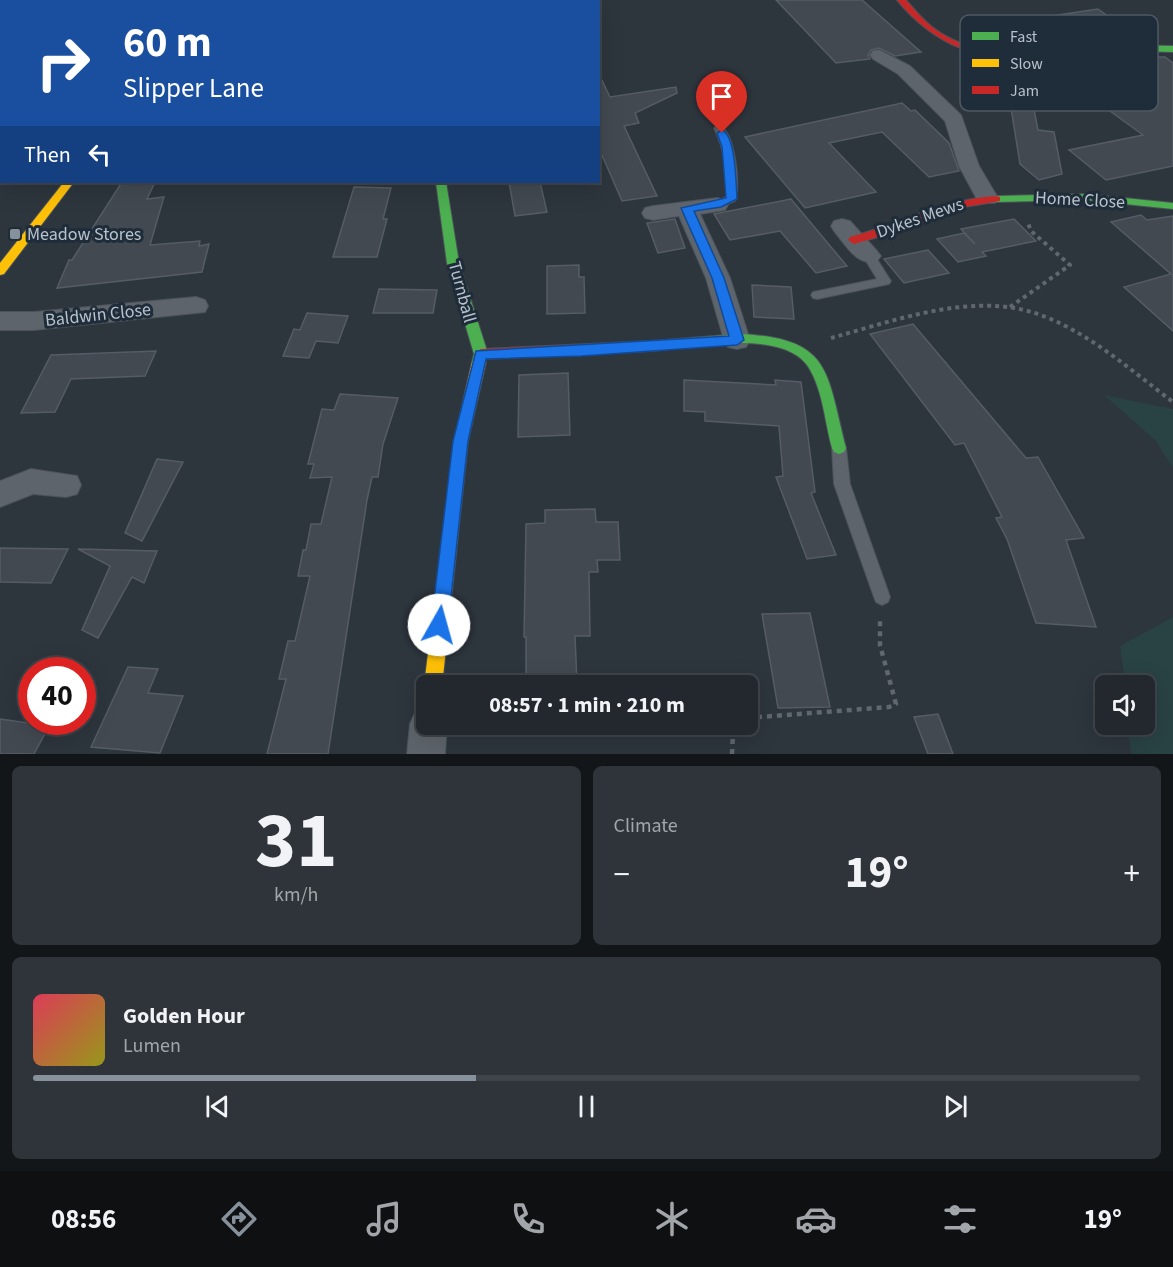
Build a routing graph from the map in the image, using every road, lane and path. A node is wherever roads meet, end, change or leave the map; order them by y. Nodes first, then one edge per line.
1 (901, 0) edge
2 (960, 43) edge
3 (1158, 48) edge
4 (1173, 49) edge
5 (879, 55) dead end
6 (719, 128) dead end
7 (68, 183) edge
8 (441, 183) edge
9 (987, 198) junction
10 (1016, 198) junction
11 (717, 205) joint
12 (1173, 206) edge
13 (687, 208) junction
14 (653, 213) dead end
15 (855, 241) joint
16 (0, 271) edge
17 (818, 295) dead end
18 (196, 306) dead end
19 (1009, 307) junction
20 (0, 321) edge
21 (737, 340) junction
22 (795, 347) junction
23 (481, 354) junction
24 (1173, 402) edge
25 (839, 448) joint
26 (66, 485) dead end
27 (0, 494) edge
28 (882, 597) joint
29 (434, 675) edge
30 (758, 717) edge
31 (428, 735) edge
32 (733, 735) edge
33 (426, 754) edge
34 (732, 754) edge

1 - 2 street
3 - 4 street
5 - 9 street
6 - 11 lane
7 - 16 street
8 - 23 street, Turnball
9 - 10 street, Home Close
9 - 15 street, Dykes Mews
10 - 12 street, Home Close
10 - 19 path
11 - 13 street
13 - 14 street
13 - 21 street
15 - 17 lane
18 - 20 street, Baldwin Close
19 - 22 path
19 - 24 path
21 - 22 street
21 - 23 street
22 - 25 street
23 - 29 street
25 - 28 lane
26 - 27 street
28 - 30 path
31 - 33 street
32 - 34 path

